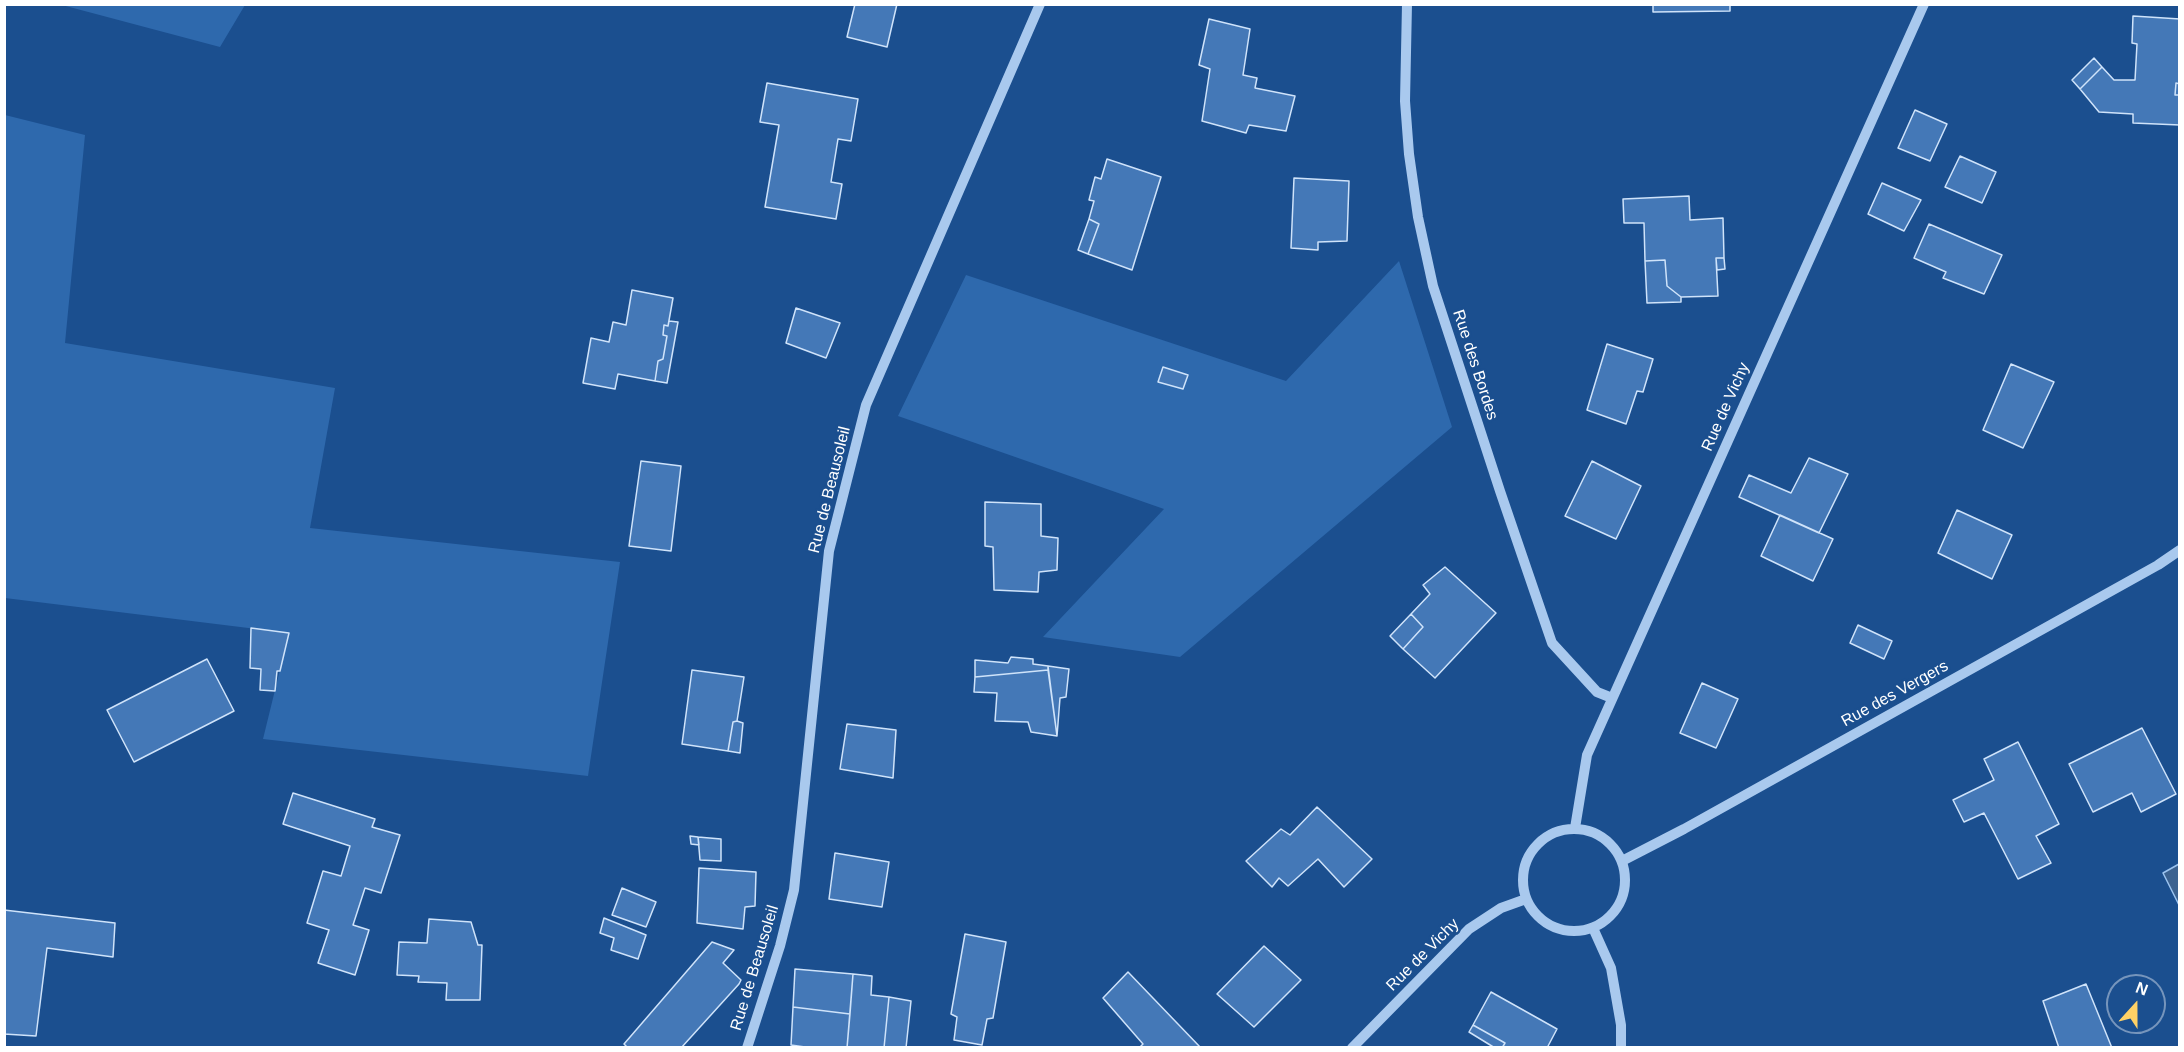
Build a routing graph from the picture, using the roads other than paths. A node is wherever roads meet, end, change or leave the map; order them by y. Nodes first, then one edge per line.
1 (1040, 4) edge
2 (1407, 4) edge
3 (1924, 4) edge
4 (2180, 550) edge
5 (1612, 698) junction
6 (1575, 828) junction
7 (1622, 861) junction
8 (1526, 899) junction
9 (1593, 928) junction
10 (747, 1047) edge
11 (1352, 1047) edge
12 (1621, 1047) edge

1 - 10 street, Rue de Beausoleil
2 - 5 street, Rue des Bordes
3 - 5 street, Rue de Vichy
4 - 7 street, Rue des Vergers
5 - 6 street, Rue de Vichy
6 - 7 street
6 - 8 street
7 - 9 street
8 - 9 street
8 - 11 street, Rue de Vichy
9 - 12 street

